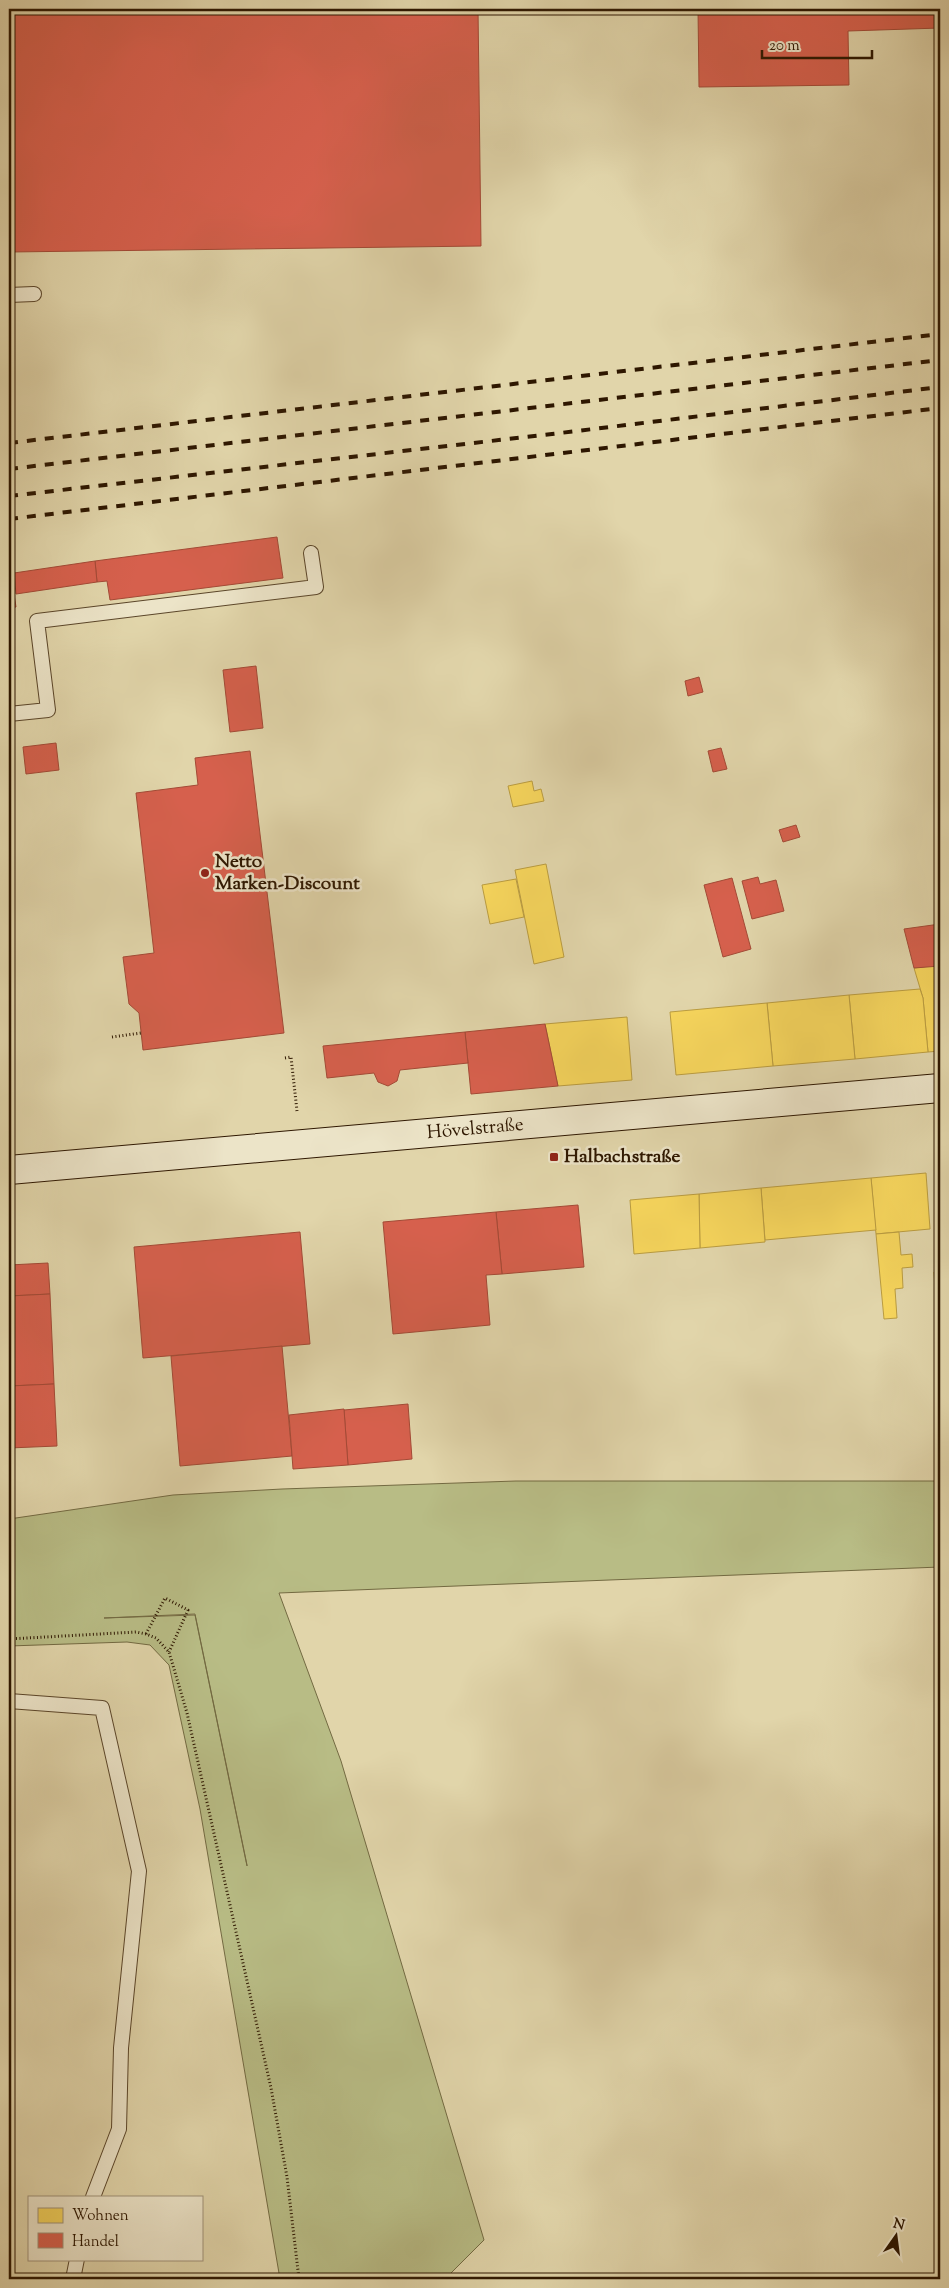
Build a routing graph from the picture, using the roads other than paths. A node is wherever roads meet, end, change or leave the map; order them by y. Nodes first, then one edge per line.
1 (34, 294) dead end
2 (9, 295) edge
3 (311, 553) dead end
4 (9, 714) edge
5 (940, 1088) edge
6 (9, 1170) edge
7 (9, 1701) edge
8 (93, 2196) edge
9 (77, 2260) edge
10 (73, 2279) edge

1 - 2 lane
3 - 4 lane
5 - 6 main road, Hövelstraße
7 - 8 lane
9 - 10 lane

